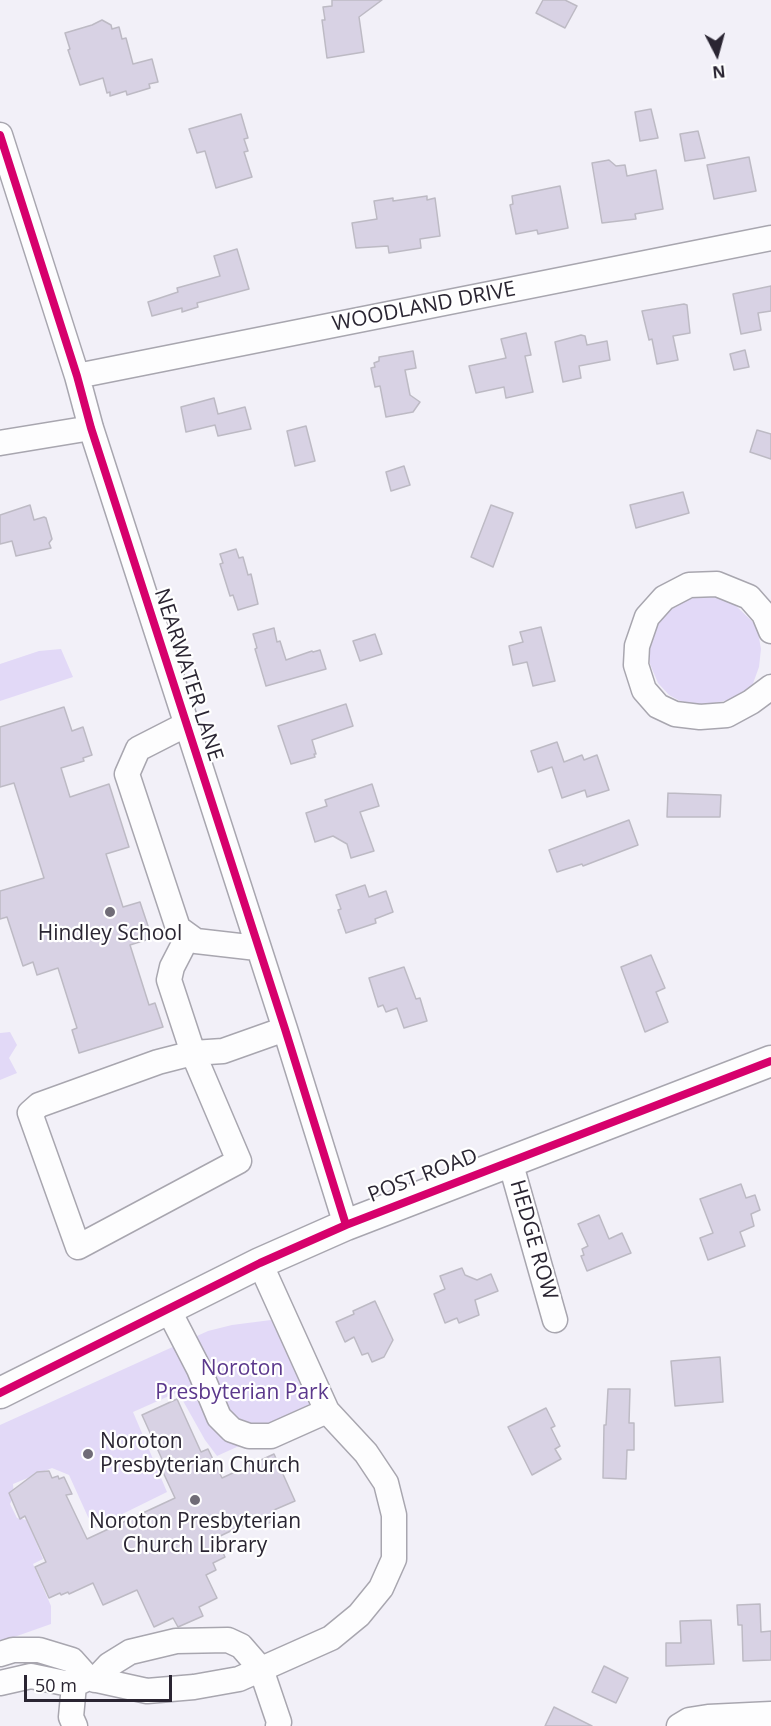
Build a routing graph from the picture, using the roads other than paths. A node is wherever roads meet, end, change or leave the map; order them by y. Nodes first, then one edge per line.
1 (0, 135) edge
2 (771, 238) edge
3 (76, 376) junction
4 (91, 428) junction
5 (0, 443) edge
6 (771, 630) edge
7 (771, 687) edge
8 (185, 725) junction
9 (188, 936) junction
10 (257, 948) junction
11 (285, 1029) junction
12 (193, 1053) junction
13 (771, 1061) edge
14 (510, 1161) junction
15 (346, 1225) junction
16 (260, 1263) junction
17 (168, 1309) junction
18 (555, 1320) dead end
19 (0, 1393) edge
20 (327, 1410) junction
21 (0, 1654) edge
22 (261, 1669) junction
23 (85, 1681) junction
24 (0, 1683) edge
25 (771, 1714) edge
26 (75, 1726) edge
27 (278, 1726) edge
28 (679, 1726) edge

1 - 3 street, NEARWATER LANE
2 - 3 street, WOODLAND DRIVE
3 - 4 street, NEARWATER LANE
4 - 5 street
4 - 8 street, NEARWATER LANE
6 - 7 street
8 - 9 street
8 - 10 street, NEARWATER LANE
9 - 10 street
9 - 12 street
10 - 11 street, NEARWATER LANE
11 - 12 street
11 - 15 street, NEARWATER LANE
12 - 12 street
13 - 14 main road, POST ROAD
14 - 15 main road, POST ROAD
14 - 18 street, HEDGE ROW
15 - 16 main road, POST ROAD
16 - 17 main road, POST ROAD
16 - 20 street
17 - 19 main road, POST ROAD
17 - 20 street
20 - 22 street
21 - 23 street
22 - 23 street
22 - 23 street
22 - 27 street
23 - 24 street
23 - 26 street
25 - 28 street

